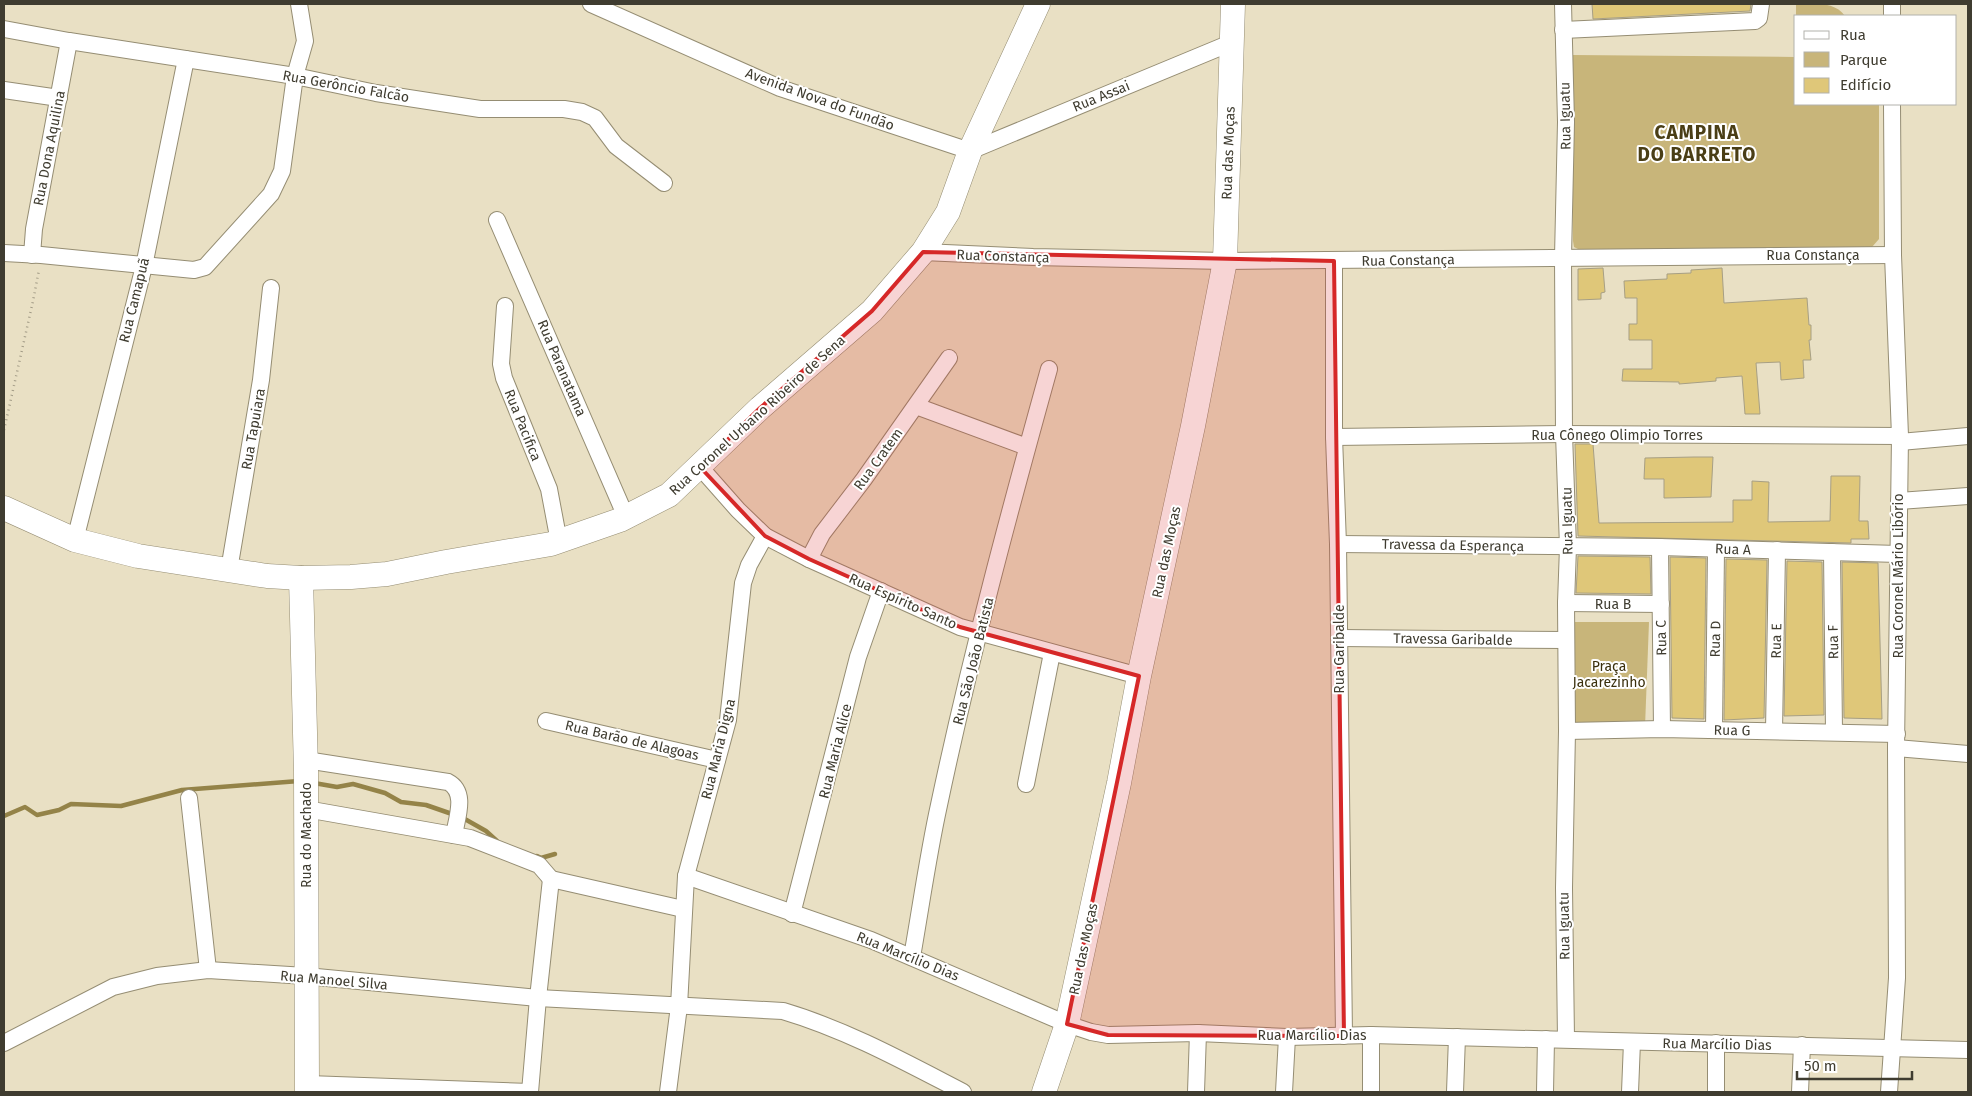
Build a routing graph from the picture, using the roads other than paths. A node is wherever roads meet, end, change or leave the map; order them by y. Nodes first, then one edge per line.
1 (300, 4) edge
2 (591, 4) edge
3 (1038, 4) edge
4 (1233, 4) edge
5 (1563, 4) edge
6 (1761, 4) edge
7 (4, 29) edge
8 (1563, 30) junction
9 (70, 41) junction
10 (1233, 42) junction
11 (186, 59) junction
12 (295, 76) junction
13 (4, 90) edge
14 (59, 98) junction
15 (1892, 105) edge
16 (970, 151) junction
17 (664, 182) dead end
18 (497, 220) dead end
19 (923, 252) junction
20 (4, 253) edge
21 (37, 255) junction
22 (1893, 255) junction
23 (1563, 257) junction
24 (1225, 261) junction
25 (1334, 261) junction
26 (144, 266) junction
27 (272, 288) dead end
28 (505, 306) dead end
29 (949, 358) dead end
30 (1049, 369) dead end
31 (916, 406) junction
32 (1564, 434) junction
33 (1968, 436) edge
34 (1334, 437) junction
35 (1900, 439) junction
36 (1027, 447) junction
37 (700, 467) junction
38 (1968, 496) edge
39 (1899, 501) junction
40 (4, 508) edge
41 (626, 517) junction
42 (765, 536) junction
43 (75, 540) junction
44 (559, 542) junction
45 (1338, 544) junction
46 (1568, 547) junction
47 (1660, 547) junction
48 (1716, 549) junction
49 (1777, 550) junction
50 (1832, 552) junction
51 (1898, 554) junction
52 (809, 559) junction
53 (229, 570) junction
54 (301, 578) junction
55 (881, 591) junction
56 (1566, 603) junction
57 (1661, 604) junction
58 (980, 634) junction
59 (1340, 638) junction
60 (1566, 640) junction
61 (1052, 653) junction
62 (1138, 676) junction
63 (546, 721) dead end
64 (1662, 729) junction
65 (1714, 730) junction
66 (1567, 731) junction
67 (1774, 731) junction
68 (1834, 732) junction
69 (1896, 741) junction
70 (1968, 754) edge
71 (717, 760) junction
72 (306, 766) junction
73 (1026, 784) dead end
74 (189, 798) dead end
75 (306, 802) junction
76 (454, 835) junction
77 (686, 876) junction
78 (551, 880) junction
79 (684, 910) junction
80 (792, 914) junction
81 (912, 957) junction
82 (208, 970) junction
83 (306, 976) junction
84 (538, 998) junction
85 (679, 1006) junction
86 (1067, 1024) junction
87 (1198, 1033) junction
88 (1371, 1035) junction
89 (1344, 1036) junction
90 (1286, 1037) junction
91 (1457, 1037) junction
92 (1546, 1039) junction
93 (1566, 1039) junction
94 (1632, 1042) junction
95 (4, 1043) edge
96 (1716, 1043) junction
97 (1802, 1045) junction
98 (1891, 1049) junction
99 (1968, 1050) edge
100 (307, 1088) edge
101 (530, 1092) edge
102 (668, 1092) edge
103 (963, 1092) edge
104 (1044, 1092) edge
105 (1196, 1092) edge
106 (1284, 1092) edge
107 (1371, 1092) edge
108 (1455, 1092) edge
109 (1544, 1092) edge
110 (1630, 1092) edge
111 (1716, 1092) edge
112 (1800, 1092) edge
113 (1889, 1092) edge

1 - 12 street
2 - 16 street, Avenida Nova do Fundão
3 - 16 street, Rua Coronel Urbano Ribeiro de Sena
4 - 10 street, Rua das Moças
5 - 8 street, Rua Iguatu
6 - 8 street
7 - 9 street, Rua Gerôncio Falcão
8 - 23 street, Rua Iguatu
9 - 11 street, Rua Gerôncio Falcão
9 - 14 street, Rua Dona Aquilina
10 - 16 street, Rua Assai
10 - 24 street, Rua das Moças
11 - 12 street, Rua Gerôncio Falcão
11 - 26 street, Rua Camapuã
12 - 17 street, Rua Gerôncio Falcão
12 - 26 street
13 - 14 street
14 - 21 street, Rua Dona Aquilina
15 - 22 street, Rua Coronel Mário Libório
16 - 19 street, Rua Coronel Urbano Ribeiro de Sena
18 - 41 street, Rua Paranatama
19 - 24 street, Rua Constança
19 - 37 street, Rua Coronel Urbano Ribeiro de Sena
20 - 21 street
21 - 26 street
22 - 23 street, Rua Constança
22 - 35 street, Rua Coronel Mário Libório
23 - 25 street, Rua Constança
23 - 32 street, Rua Iguatu
24 - 25 street, Rua Constança
24 - 62 street, Rua das Moças
25 - 34 street, Rua Garibalde
26 - 43 street, Rua Camapuã
27 - 53 street, Rua Tapuiara
28 - 44 street, Rua Pacifica
29 - 31 street, Rua Cratem
30 - 36 street, Rua São João Batista
31 - 36 street
31 - 52 street, Rua Cratem
32 - 34 street, Rua Cônego Olimpio Torres
32 - 35 street, Rua Cônego Olimpio Torres
32 - 46 street, Rua Iguatu
33 - 35 street, Rua Cônego Olimpio Torres
34 - 45 street, Rua Garibalde
35 - 39 street, Rua Coronel Mário Libório
36 - 58 street, Rua São João Batista
37 - 41 street, Rua Coronel Urbano Ribeiro de Sena
37 - 42 street, Rua Espírito Santo
38 - 39 street
39 - 51 street, Rua Coronel Mário Libório
40 - 43 street, Rua Coronel Urbano Ribeiro de Sena
41 - 44 street, Rua Coronel Urbano Ribeiro de Sena
42 - 52 street, Rua Espírito Santo
42 - 71 street, Rua Maria Digna
43 - 53 street, Rua Coronel Urbano Ribeiro de Sena
44 - 54 street, Rua Coronel Urbano Ribeiro de Sena
45 - 46 street, Travessa da Esperança
45 - 59 street, Rua Garibalde
46 - 47 street, Rua A
46 - 56 street, Rua Iguatu
47 - 48 street, Rua A
47 - 57 street, Rua C
48 - 49 street, Rua A
48 - 65 street, Rua D
49 - 50 street, Rua A
49 - 67 street, Rua E
50 - 51 street, Rua A
50 - 68 street, Rua F
51 - 69 street, Rua Coronel Mário Libório
52 - 55 street, Rua Espírito Santo
53 - 54 street, Rua Coronel Urbano Ribeiro de Sena
54 - 72 street, Rua do Machado
55 - 58 street, Rua Espírito Santo
55 - 80 street, Rua Maria Alice
56 - 57 street, Rua B
56 - 60 street, Rua Iguatu
57 - 64 street, Rua C
58 - 61 street, Rua Espírito Santo
58 - 81 street, Rua São João Batista
59 - 60 street, Travessa Garibalde
59 - 89 street, Rua Garibalde
60 - 66 street, Rua Iguatu
61 - 62 street, Rua Espírito Santo
61 - 73 street
62 - 86 street, Rua das Moças
63 - 71 street, Rua Barão de Alagoas
64 - 65 street, Rua G
64 - 66 street, Rua G
65 - 67 street, Rua G
66 - 93 street, Rua Iguatu
67 - 68 street, Rua G
68 - 69 street, Rua G
69 - 70 street, Rua G
69 - 98 street, Rua Coronel Mário Libório
71 - 77 street, Rua Maria Digna
72 - 75 street, Rua do Machado
72 - 76 street
74 - 82 street
75 - 76 street
75 - 83 street, Rua do Machado
76 - 78 street
77 - 79 street, Rua Maria Digna
77 - 80 street, Rua Marcílio Dias
78 - 79 street
78 - 84 street
79 - 85 street, Rua Maria Digna
80 - 81 street, Rua Marcílio Dias
81 - 86 street, Rua Marcílio Dias
82 - 83 street, Rua Manoel Silva
82 - 95 street, Rua Manoel Silva
83 - 84 street, Rua Manoel Silva
83 - 100 street, Rua do Machado
84 - 85 street, Rua Manoel Silva
84 - 101 street
85 - 102 street, Rua Maria Digna
85 - 103 street, Rua Manoel Silva
86 - 87 street, Rua Marcílio Dias
86 - 104 street, Rua das Moças
87 - 90 street, Rua Marcílio Dias
87 - 105 street
88 - 89 street, Rua Marcílio Dias
88 - 91 street, Rua Marcílio Dias
88 - 107 street
89 - 90 street, Rua Marcílio Dias
90 - 106 street
91 - 92 street, Rua Marcílio Dias
91 - 108 street
92 - 93 street, Rua Marcílio Dias
92 - 109 street
93 - 94 street, Rua Marcílio Dias
94 - 96 street, Rua Marcílio Dias
94 - 110 street
96 - 97 street, Rua Marcílio Dias
96 - 111 street
97 - 98 street, Rua Marcílio Dias
97 - 112 street
98 - 99 street, Rua Marcílio Dias
98 - 113 street, Rua Coronel Mário Libório
100 - 101 street

